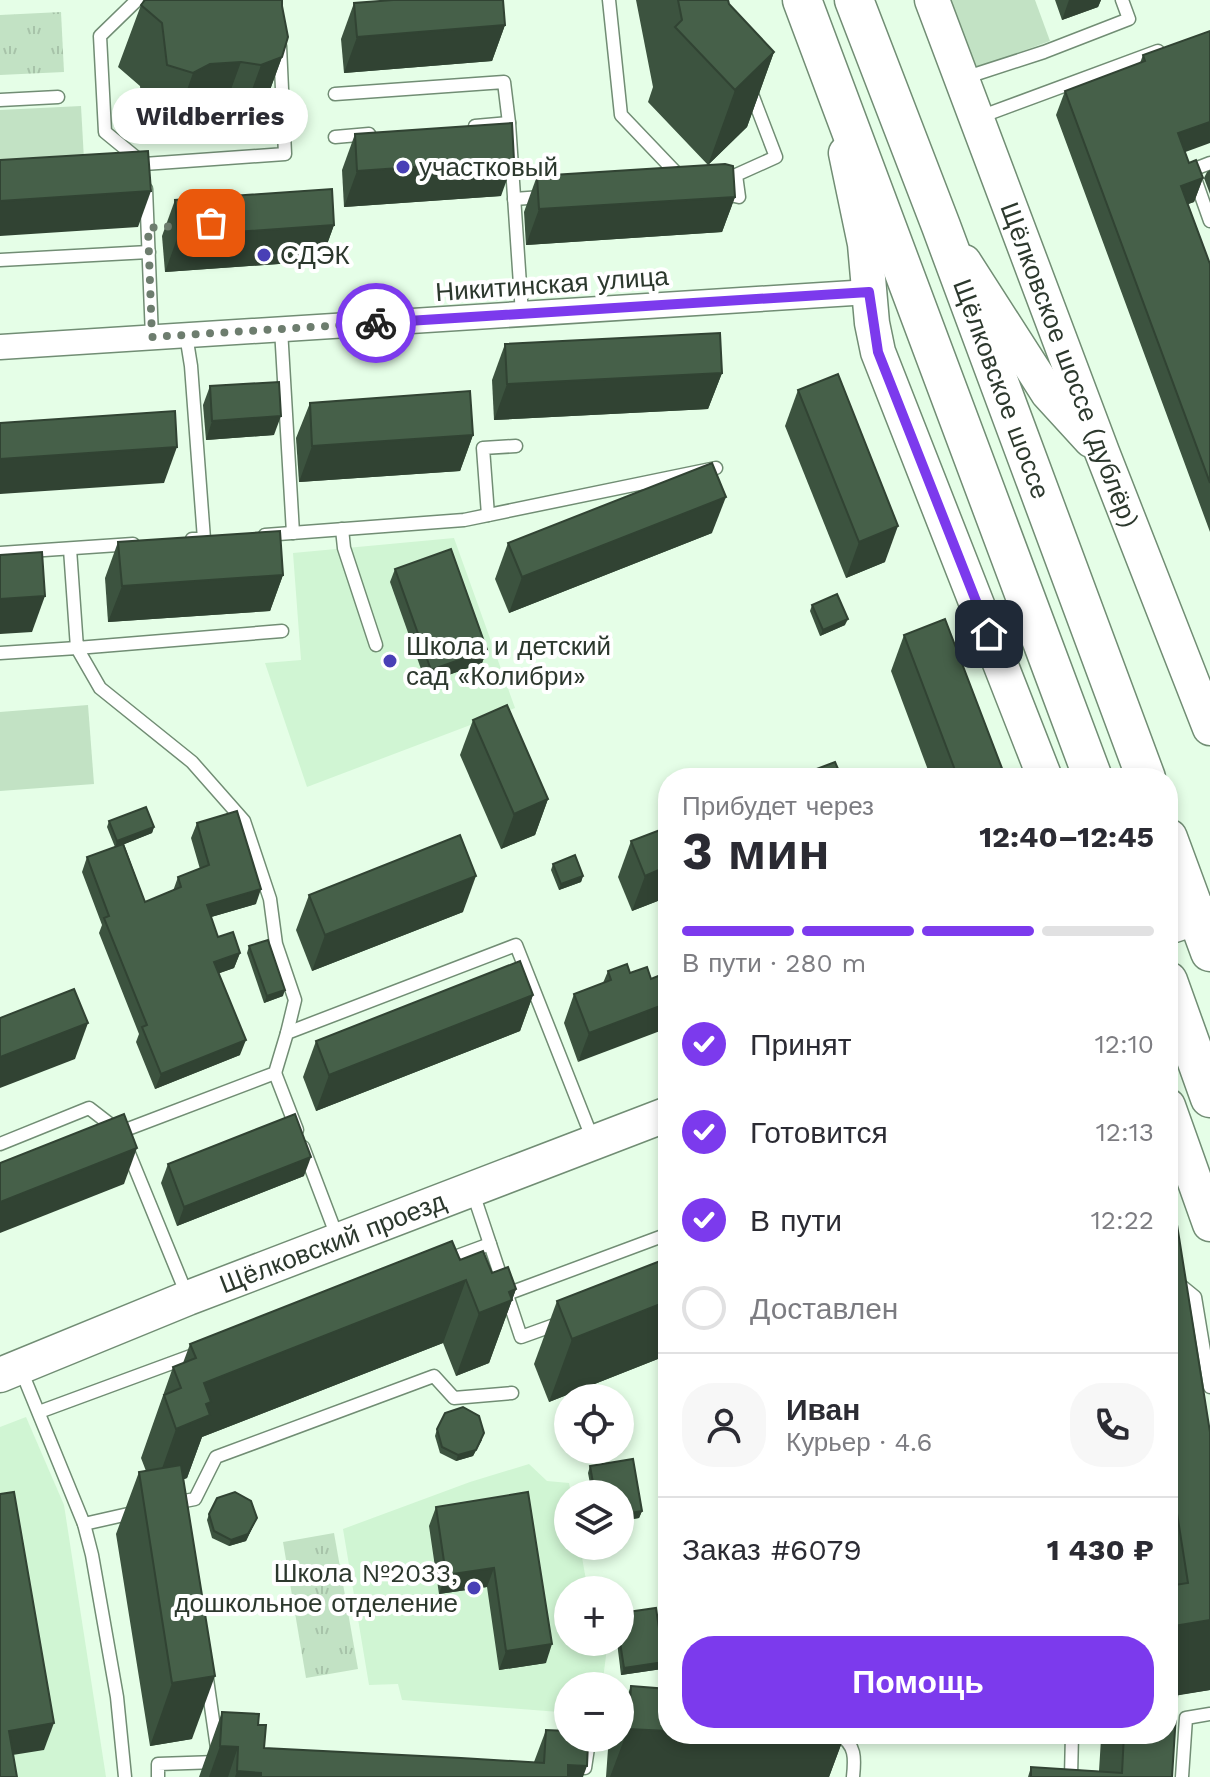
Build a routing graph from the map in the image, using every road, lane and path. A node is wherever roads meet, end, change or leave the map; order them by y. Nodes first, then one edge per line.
1 (137, 0) edge
2 (609, 0) edge
3 (802, 0) edge
4 (854, 0) edge
5 (932, 0) edge
6 (1122, 0) edge
7 (280, 34) edge
8 (1168, 47) edge
9 (825, 61) junction
10 (743, 71) edge
11 (961, 79) junction
12 (335, 94) dead end
13 (58, 97) dead end
14 (0, 100) edge
15 (976, 119) junction
16 (509, 123) junction
17 (462, 127) edge
18 (383, 133) edge
19 (335, 137) dead end
20 (1210, 163) edge
21 (144, 164) junction
22 (673, 188) edge
23 (702, 189) edge
24 (562, 195) edge
25 (514, 199) junction
26 (1210, 221) edge
27 (164, 226) dead end
28 (941, 226) junction
29 (148, 228) junction
30 (149, 252) junction
31 (0, 260) edge
32 (869, 292) junction
33 (522, 314) junction
34 (281, 329) junction
35 (186, 335) junction
36 (152, 337) junction
37 (0, 347) edge
38 (516, 446) dead end
39 (1102, 452) junction
40 (716, 468) edge
41 (488, 515) junction
42 (342, 529) junction
43 (293, 533) junction
44 (248, 536) edge
45 (219, 538) edge
46 (204, 539) junction
47 (174, 541) edge
48 (145, 543) edge
49 (70, 549) junction
50 (0, 553) edge
51 (282, 631) dead end
52 (376, 645) dead end
53 (77, 648) junction
54 (0, 653) edge
55 (1210, 728) edge
56 (1041, 768) edge
57 (1089, 768) edge
58 (1142, 768) edge
59 (1178, 870) edge
60 (1196, 927) edge
61 (1178, 1009) edge
62 (287, 1033) junction
63 (275, 1073) junction
64 (1210, 1098) edge
65 (658, 1118) edge
66 (120, 1132) junction
67 (1178, 1134) edge
68 (594, 1143) junction
69 (0, 1144) edge
70 (472, 1190) junction
71 (1210, 1224) edge
72 (658, 1238) edge
73 (339, 1241) junction
74 (490, 1244) junction
75 (431, 1266) edge
76 (1178, 1283) edge
77 (507, 1294) junction
78 (188, 1298) junction
79 (577, 1317) edge
80 (209, 1349) edge
81 (10, 1371) edge
82 (1210, 1387) edge
83 (512, 1393) dead end
84 (39, 1412) junction
85 (180, 1502) junction
86 (166, 1505) edge
87 (153, 1508) edge
88 (182, 1517) edge
89 (84, 1524) junction
90 (205, 1665) edge
91 (1210, 1714) edge
92 (850, 1744) edge
93 (1072, 1744) edge
94 (587, 1752) edge
95 (219, 1762) junction
96 (234, 1762) edge
97 (581, 1773) edge
98 (125, 1777) edge
99 (158, 1777) edge
100 (853, 1777) edge
101 (1071, 1777) edge
102 (1182, 1777) edge

1 - 21 lane
2 - 22 lane
3 - 9 main road, Щёлковское шоссе
4 - 28 main road, Щёлковское шоссе
5 - 11 street, Щёлковское шоссе (дублёр)
6 - 11 lane
7 - 21 lane
8 - 15 lane
9 - 32 street
9 - 57 main road, Щёлковское шоссе
10 - 23 lane
11 - 15 street, Щёлковское шоссе (дублёр)
12 - 16 lane
13 - 14 lane
15 - 39 street, Щёлковское шоссе (дублёр)
16 - 17 lane
16 - 25 lane
18 - 19 lane
20 - 26 lane
21 - 29 lane
24 - 25 lane
25 - 33 lane
27 - 29 lane
28 - 39 street
28 - 58 main road, Щёлковское шоссе
29 - 30 lane
30 - 31 lane
30 - 36 lane
32 - 33 street, Никитинская улица
32 - 56 street
33 - 34 street, Никитинская улица
34 - 35 street, Никитинская улица
34 - 43 lane
35 - 36 street, Никитинская улица
35 - 46 lane
36 - 37 street, Никитинская улица
38 - 41 lane
39 - 55 street, Щёлковское шоссе (дублёр)
40 - 41 lane
41 - 42 lane
42 - 43 lane
42 - 52 lane
43 - 44 lane
45 - 46 lane
46 - 47 lane
48 - 49 lane
49 - 50 lane
49 - 53 lane
51 - 53 lane
53 - 54 lane
53 - 62 lane
59 - 60 main road
61 - 64 main road
62 - 63 lane
62 - 68 lane
63 - 66 lane
63 - 73 lane
65 - 68 street, Щёлковский проезд
66 - 69 lane
66 - 78 lane
67 - 71 street
68 - 70 street, Щёлковский проезд
70 - 73 street, Щёлковский проезд
70 - 74 lane
72 - 77 lane
73 - 78 street, Щёлковский проезд
74 - 75 lane
74 - 77 lane
76 - 82 lane
77 - 79 lane
78 - 81 street, Щёлковский проезд
80 - 84 lane
81 - 84 lane
83 - 85 lane
84 - 89 lane
85 - 86 lane
85 - 88 lane
87 - 89 lane
89 - 98 lane
90 - 95 lane
91 - 102 lane
92 - 100 lane
93 - 101 lane
94 - 97 lane
95 - 96 lane
95 - 99 lane

